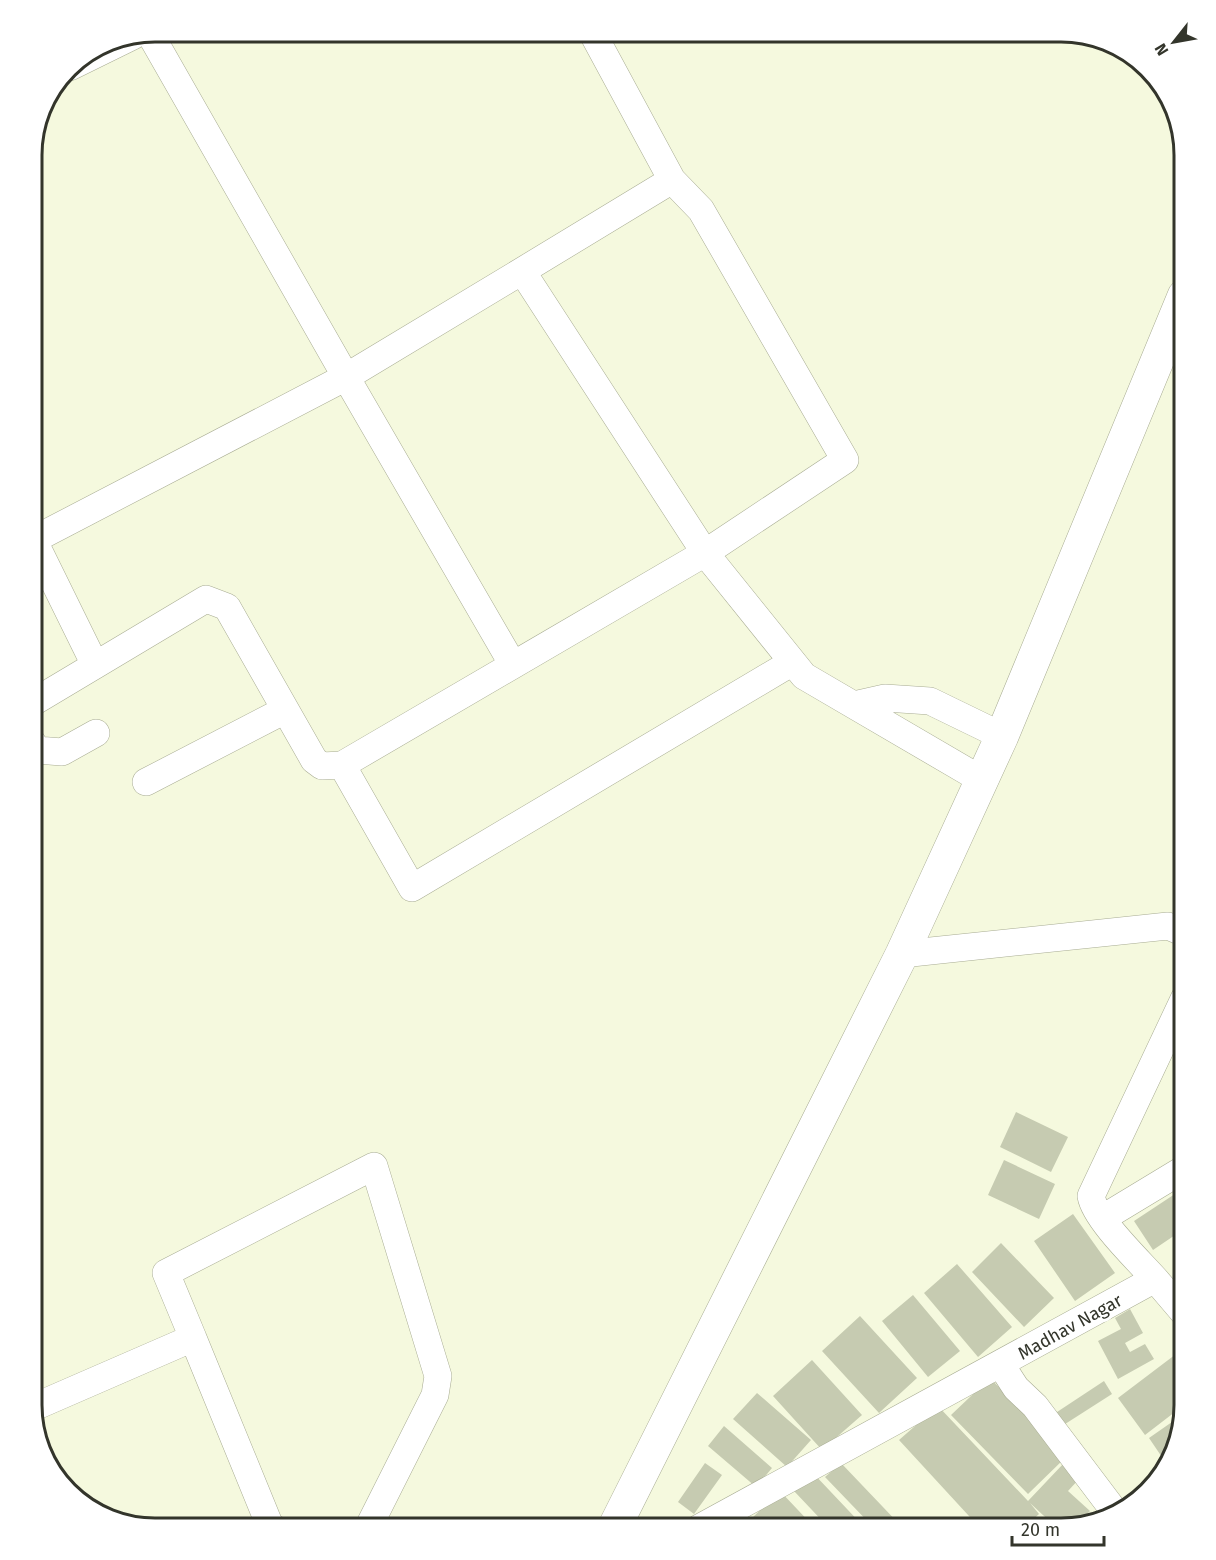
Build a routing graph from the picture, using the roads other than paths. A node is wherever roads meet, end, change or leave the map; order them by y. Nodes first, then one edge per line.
1 (155, 42) edge
2 (597, 42) edge
3 (672, 180) junction
4 (522, 271) junction
5 (1174, 322) edge
6 (346, 377) junction
7 (42, 533) edge
8 (705, 553) junction
9 (42, 558) edge
10 (791, 663) junction
11 (95, 665) junction
12 (513, 665) junction
13 (42, 697) edge
14 (854, 705) junction
15 (285, 710) junction
16 (96, 733) dead end
17 (1002, 736) junction
18 (42, 750) edge
19 (342, 765) junction
20 (982, 780) junction
21 (146, 782) dead end
22 (1174, 929) edge
23 (902, 954) junction
24 (1174, 1022) edge
25 (1174, 1176) edge
26 (1103, 1218) junction
27 (1155, 1279) junction
28 (1174, 1301) edge
29 (193, 1338) junction
30 (1001, 1365) junction
31 (42, 1404) edge
32 (1110, 1506) edge
33 (267, 1518) edge
34 (373, 1518) edge
35 (619, 1518) edge
36 (718, 1518) edge

1 - 6 street
2 - 3 street
3 - 4 street
3 - 8 street
4 - 6 street
4 - 8 street
5 - 17 main road
6 - 7 street
6 - 12 street
8 - 10 street
8 - 12 street
9 - 11 street
10 - 14 street
10 - 19 street
11 - 13 street
11 - 15 street
12 - 19 street
14 - 17 street
14 - 20 street
15 - 19 street
15 - 21 street
16 - 18 street
17 - 20 main road
20 - 23 main road
22 - 23 street
23 - 35 main road
24 - 26 street
25 - 26 street
26 - 27 street
27 - 28 street
27 - 30 street, Madhav Nagar
29 - 31 street
29 - 33 street
29 - 34 street
30 - 32 street
30 - 36 street, Madhav Nagar

